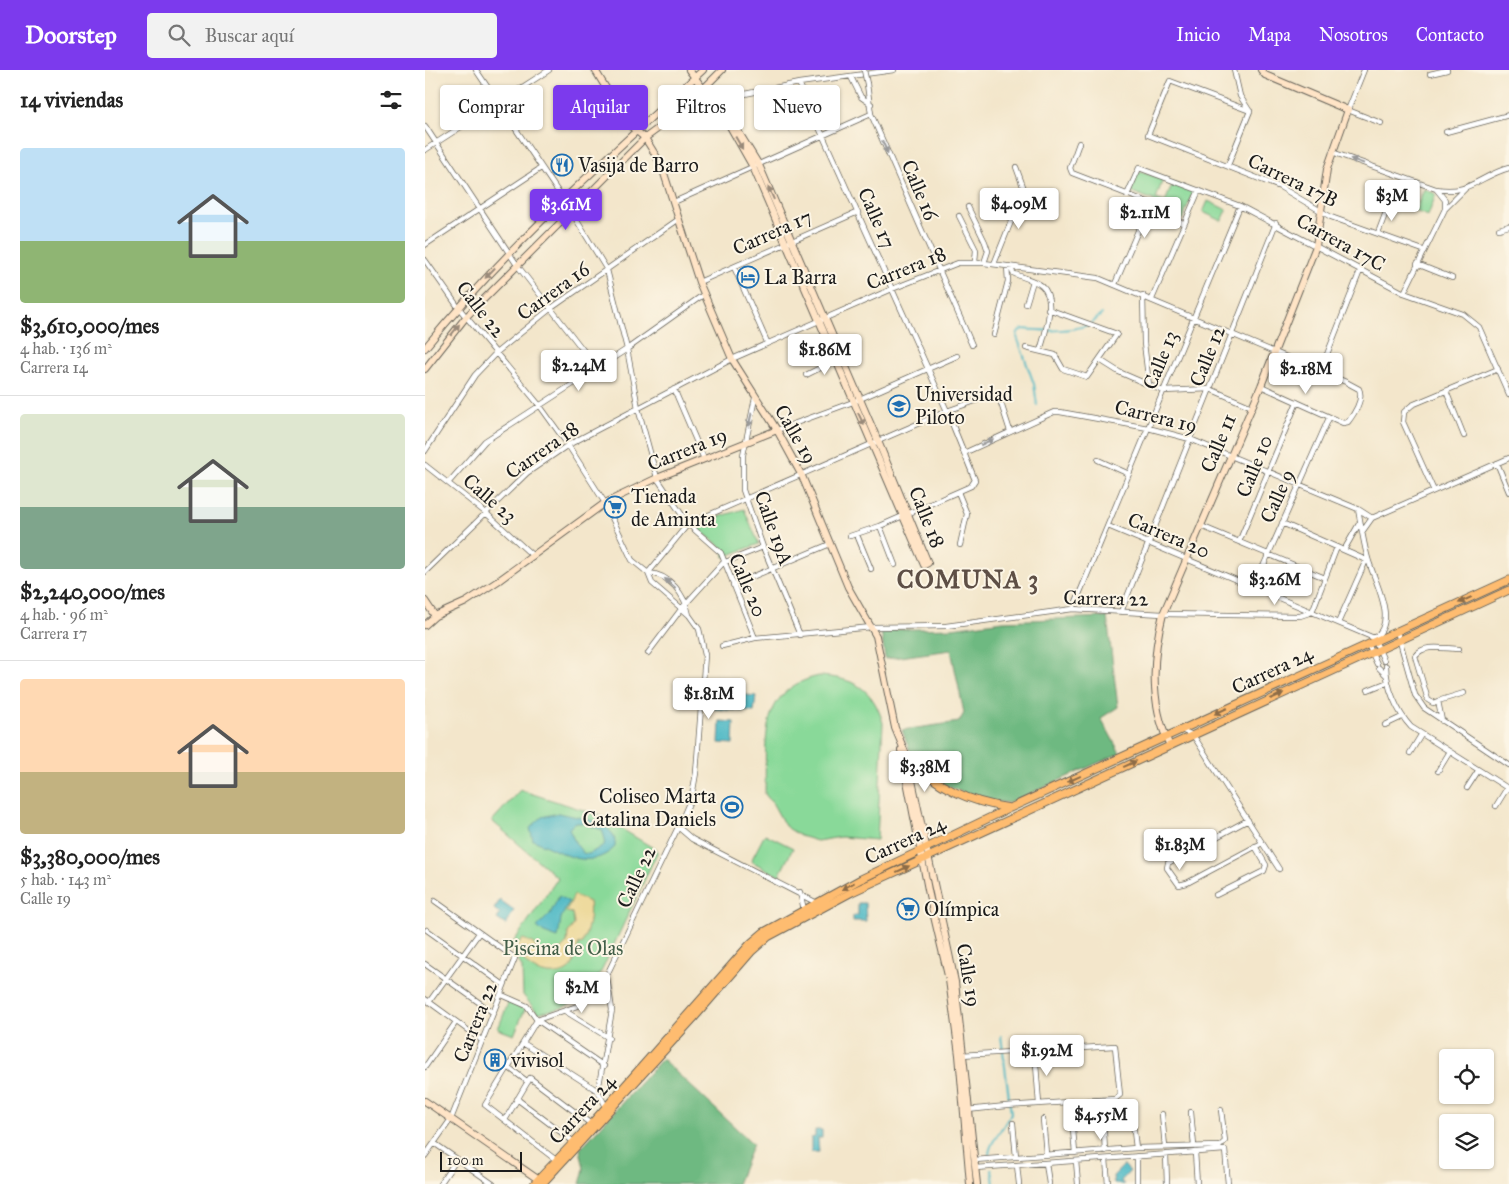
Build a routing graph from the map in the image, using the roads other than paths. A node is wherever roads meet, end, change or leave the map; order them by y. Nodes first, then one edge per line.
1 (476, 70) edge
2 (549, 70) edge
3 (595, 70) edge
4 (689, 70) edge
5 (703, 70) edge
6 (722, 70) edge
7 (865, 70) edge
8 (894, 70) edge
9 (1234, 70) edge
10 (1364, 70) edge
11 (1447, 70) edge
12 (1263, 73) edge
13 (1430, 74) dead end
14 (851, 77) junction
15 (694, 78) junction
16 (799, 83) junction
17 (485, 85) edge
18 (526, 85) edge
19 (700, 85) edge
20 (707, 85) edge
21 (744, 94) edge
22 (871, 104) junction
23 (1348, 110) junction
24 (1250, 111) junction
25 (871, 114) junction
26 (1509, 115) edge
27 (1381, 123) dead end
28 (425, 126) edge
29 (658, 128) edge
30 (455, 130) edge
31 (515, 130) edge
32 (734, 130) edge
33 (637, 131) junction
34 (1446, 132) dead end
35 (824, 135) junction
36 (645, 138) junction
37 (436, 142) junction
38 (1079, 143) dead end
39 (425, 150) edge
40 (1332, 152) junction
41 (1228, 165) junction
42 (756, 166) junction
43 (1016, 167) dead end
44 (541, 168) junction
45 (1509, 168) edge
46 (1466, 188) junction
47 (1436, 189) junction
48 (1199, 190) junction
49 (1127, 194) junction
50 (562, 198) junction
51 (674, 202) junction
52 (1149, 203) junction
53 (1389, 204) dead end
54 (1240, 206) junction
55 (968, 207) dead end
56 (481, 208) junction
57 (1445, 209) junction
58 (571, 211) junction
59 (1321, 211) junction
60 (858, 212) junction
61 (959, 216) dead end
62 (679, 219) junction
63 (1184, 224) junction
64 (1276, 224) junction
65 (1509, 226) edge
66 (1499, 229) dead end
67 (1378, 233) junction
68 (790, 242) junction
69 (425, 245) edge
70 (1316, 246) junction
71 (1423, 250) junction
72 (509, 253) junction
73 (425, 260) edge
74 (975, 262) junction
75 (984, 263) junction
76 (994, 264) junction
77 (1417, 264) junction
78 (517, 265) junction
79 (1009, 266) junction
80 (734, 267) junction
81 (607, 270) junction
82 (938, 271) junction
83 (1360, 271) junction
84 (1452, 278) dead end
85 (1033, 281) junction
86 (699, 282) junction
87 (1115, 284) junction
88 (892, 289) junction
89 (1404, 293) junction
90 (703, 295) junction
91 (1143, 296) junction
92 (1152, 299) junction
93 (1026, 304) dead end
94 (458, 307) junction
95 (550, 309) junction
96 (1049, 309) junction
97 (466, 317) junction
98 (1194, 317) junction
99 (822, 319) junction
100 (1232, 334) junction
101 (994, 335) dead end
102 (428, 340) edge
103 (767, 342) junction
104 (972, 345) dead end
105 (425, 348) edge
106 (1026, 348) dead end
107 (627, 349) junction
108 (1040, 351) junction
109 (1275, 351) junction
110 (496, 353) junction
111 (957, 356) dead end
112 (732, 359) junction
113 (835, 360) junction
114 (1100, 360) junction
115 (597, 368) junction
116 (425, 369) edge
117 (927, 369) junction
118 (1498, 369) junction
119 (1320, 372) junction
120 (806, 375) dead end
121 (1509, 380) edge
122 (1504, 383) junction
123 (1149, 385) junction
124 (1261, 386) junction
125 (674, 389) junction
126 (1210, 389) junction
127 (1163, 391) junction
128 (1446, 391) junction
129 (1509, 395) edge
130 (755, 398) junction
131 (856, 400) junction
132 (1297, 402) junction
133 (540, 406) junction
134 (1252, 407) junction
135 (638, 408) junction
136 (947, 411) junction
137 (1329, 418) junction
138 (1148, 428) junction
139 (777, 430) junction
140 (1010, 430) junction
141 (1464, 436) dead end
142 (1190, 439) junction
143 (875, 442) junction
144 (745, 443) junction
145 (568, 446) junction
146 (425, 451) edge
147 (964, 453) junction
148 (1230, 456) junction
149 (1509, 458) edge
150 (704, 459) junction
151 (1098, 460) dead end
152 (1497, 463) junction
153 (425, 465) edge
154 (1267, 472) junction
155 (1129, 474) junction
156 (802, 476) junction
157 (657, 478) junction
158 (449, 482) junction
159 (1299, 484) junction
160 (1434, 491) junction
161 (958, 492) junction
162 (1509, 492) edge
163 (745, 501) junction
164 (605, 503) junction
165 (1358, 509) junction
166 (486, 513) junction
167 (906, 515) junction
168 (1372, 518) junction
169 (1360, 522) junction
170 (1282, 523) junction
171 (688, 524) junction
172 (880, 526) junction
173 (1107, 526) junction
174 (1201, 526) junction
175 (1362, 532) junction
176 (857, 535) junction
177 (850, 536) dead end
178 (1149, 542) junction
179 (1239, 542) junction
180 (830, 544) junction
181 (959, 545) dead end
182 (763, 547) junction
183 (1337, 547) junction
184 (1344, 550) junction
185 (1268, 554) junction
186 (533, 556) junction
187 (1186, 559) junction
188 (1366, 559) junction
189 (723, 563) junction
190 (895, 565) dead end
191 (772, 567) junction
192 (871, 568) dead end
193 (425, 572) edge
194 (648, 573) junction
195 (1325, 578) junction
196 (1509, 580) edge
197 (733, 585) junction
198 (1254, 587) junction
199 (1509, 590) edge
200 (425, 601) edge
201 (687, 602) junction
202 (682, 608) junction
203 (1073, 609) junction
204 (1121, 612) junction
205 (1312, 612) junction
206 (1163, 614) junction
207 (689, 615) junction
208 (435, 616) junction
209 (1338, 623) junction
210 (425, 625) edge
211 (871, 627) junction
212 (1397, 631) junction
213 (800, 635) junction
214 (755, 638) junction
215 (1375, 640) junction
216 (1400, 640) junction
217 (1368, 644) junction
218 (722, 646) dead end
219 (1459, 649) dead end
220 (1375, 651) junction
221 (648, 653) dead end
222 (1386, 675) junction
223 (1388, 682) junction
224 (1368, 690) dead end
225 (1464, 693) dead end
226 (1438, 701) junction
227 (1402, 717) junction
228 (1442, 721) junction
229 (1385, 725) dead end
230 (1181, 730) junction
231 (1193, 735) junction
232 (1421, 735) junction
233 (1165, 737) junction
234 (901, 746) junction
235 (1170, 746) junction
236 (1410, 753) dead end
237 (1449, 753) junction
238 (907, 757) junction
239 (1509, 765) edge
240 (1438, 771) dead end
241 (1478, 771) junction
242 (1467, 788) dead end
243 (1508, 788) edge
244 (1496, 806) dead end
245 (915, 808) junction
246 (1010, 808) junction
247 (1248, 820) junction
248 (678, 827) junction
249 (1262, 843) junction
250 (1255, 846) junction
251 (924, 849) junction
252 (926, 858) junction
253 (1279, 869) dead end
254 (800, 892) junction
255 (1216, 895) dead end
256 (435, 901) dead end
257 (817, 902) junction
258 (803, 910) junction
259 (427, 930) dead end
260 (479, 932) junction
261 (463, 955) junction
262 (425, 964) edge
263 (607, 977) junction
264 (447, 978) junction
265 (501, 983) dead end
266 (503, 995) junction
267 (427, 1000) edge
268 (491, 1011) dead end
269 (565, 1011) junction
270 (537, 1020) junction
271 (456, 1022) junction
272 (609, 1038) junction
273 (480, 1039) dead end
274 (523, 1043) junction
275 (1035, 1051) junction
276 (961, 1055) junction
277 (604, 1066) junction
278 (425, 1067) edge
279 (508, 1067) junction
280 (529, 1080) junction
281 (599, 1091) junction
282 (517, 1099) junction
283 (425, 1101) edge
284 (1039, 1104) junction
285 (605, 1108) junction
286 (966, 1110) junction
287 (1221, 1110) dead end
288 (1191, 1112) dead end
289 (1162, 1114) dead end
290 (1103, 1115) dead end
291 (1132, 1115) dead end
292 (1072, 1118) dead end
293 (451, 1119) junction
294 (1043, 1119) dead end
295 (505, 1120) junction
296 (1013, 1122) dead end
297 (591, 1124) junction
298 (574, 1142) junction
299 (434, 1144) junction
300 (1194, 1146) junction
301 (1165, 1147) junction
302 (1136, 1148) junction
303 (1105, 1151) junction
304 (1195, 1152) junction
305 (1075, 1153) junction
306 (1046, 1154) junction
307 (1166, 1154) junction
308 (425, 1156) edge
309 (1137, 1156) junction
310 (1016, 1157) junction
311 (1106, 1158) junction
312 (457, 1159) junction
313 (556, 1160) junction
314 (967, 1160) junction
315 (975, 1160) junction
316 (1076, 1161) junction
317 (1046, 1163) junction
318 (1017, 1165) junction
319 (968, 1168) junction
320 (975, 1168) junction
321 (442, 1182) edge
322 (539, 1183) edge
323 (450, 1184) edge
324 (493, 1184) edge
325 (970, 1184) edge
326 (977, 1184) edge
327 (1019, 1184) edge
328 (1049, 1184) edge
329 (1078, 1184) edge
330 (1108, 1184) edge
331 (1137, 1184) edge
332 (1167, 1184) edge
333 (1197, 1184) edge
334 (1228, 1184) edge

1 - 17 street, Calle 20
2 - 18 street
3 - 33 street, Calle 19
4 - 15 street, Calle 18
5 - 15 street
6 - 20 street
7 - 22 street, Calle 16, bridge
8 - 14 street
9 - 24 street
10 - 23 street, Calle 11
11 - 13 street
12 - 23 street
14 - 16 street
14 - 22 street
15 - 19 street, Calle 18
15 - 33 street
16 - 21 street
16 - 35 street, Calle 17
22 - 25 street, Calle 16
23 - 27 street
23 - 40 street, Calle 11
24 - 41 street
24 - 41 street, Carrera 17B
25 - 35 street
25 -> 82 street, Calle 16
26 - 34 street
28 - 37 street
29 - 36 street
30 - 37 street
31 - 44 street, Calle 20
32 - 42 street, Calle 18
33 - 36 street, Calle 19
33 - 50 street
35 - 42 street
35 - 60 street, Calle 17
36 - 51 street, Calle 19
36 - 58 street
37 - 39 street
37 - 56 street
38 - 49 street
47 -> 40 street
40 - 59 street, Calle 11
41 - 59 street, Carrera 17B
42 - 51 street
42 - 68 street, Calle 18
43 - 76 street
44 - 50 street, Calle 20
44 - 56 street
45 - 46 street
46 - 47 street
46 - 57 street
47 - 57 street
48 - 49 street, Carrera 17C
48 - 54 street, Carrera 17C
48 - 63 street
49 - 52 street
50 - 58 street, Calle 20
50 - 72 street
51 - 62 street, Calle 19
52 - 63 street
52 - 87 street
53 - 67 street
54 - 64 street, Carrera 17C
54 - 98 street, Calle 13
55 - 75 street
56 - 69 street
56 - 72 street
57 - 71 street
58 - 78 street
58 - 81 street, Calle 20
59 - 67 street, Carrera 17B
59 - 70 street, Calle 11
60 - 68 street, Carrera 17
60 - 88 street, Calle 17
61 - 74 street
62 - 81 street, Carrera 16
62 - 86 street, Calle 19
63 - 92 street
64 - 70 street, Carrera 17C
64 - 100 street, Calle 12
65 - 66 street
67 - 71 street, Carrera 17B
68 - 80 street, Carrera 17
68 - 99 street, Calle 18
70 - 83 street, Carrera 17C
70 - 109 street, Calle 11
71 - 77 street
72 - 78 street
72 -> 94 street
73 - 94 street, Calle 22
74 - 75 street, Carrera 18
74 - 82 street, Carrera 18
75 - 76 street, Carrera 18
76 - 79 street, Carrera 18
77 - 84 street
77 - 89 street
78 - 95 street
78 - 97 street
79 - 85 street
79 - 87 street, Carrera 18
79 - 101 street
80 - 86 street, Carrera 17
80 - 103 street
81 - 95 street, Carrera 16
81 - 107 street, Calle 20
82 - 88 street, Carrera 18
82 - 104 street, Calle 16
83 - 89 street, Carrera 17C
83 - 119 street
85 - 93 street
85 - 96 street
86 - 90 street, Calle 19
87 - 91 street, Carrera 18
88 - 99 street, Carrera 18
88 - 117 street, Calle 17
89 - 118 street, Carrera 17C
90 - 107 street
90 - 112 street, Calle 19
91 - 92 street, Carrera 18
91 - 123 street
92 - 98 street, Carrera 18
94 - 97 street, Calle 22
94 - 102 street
95 - 110 street, Carrera 16
95 - 115 street
96 - 108 street
96 - 114 street
97 - 110 street, Calle 22
116 -> 97 street
98 - 100 street, Carrera 18
98 - 127 street, Calle 13
99 - 103 street, Carrera 18
99 - 113 street, Calle 18
99 - 131 street, Calle 18
100 - 109 street, Carrera 18
100 - 126 street, Calle 12
102 - 105 street
103 - 112 street, Carrera 18
106 - 108 street
107 - 115 street
107 - 135 street, Calle 20
108 - 114 street
109 - 119 street, Carrera 18
109 - 124 street, Calle 11
110 - 133 street, Calle 22
110 - 146 street, Carrera 16
111 - 117 street, Carrera 19
112 - 125 street, Carrera 18
112 - 130 street, Calle 19
113 - 120 street
113 - 131 street, Calle 18
114 - 123 street
115 - 133 street
117 - 131 street, Carrera 19
117 - 136 street, Calle 17
118 - 122 street, Carrera 17C
118 - 128 street
119 - 137 street, Carrera 18
121 - 122 street
122 - 129 street, Carrera 17C
123 - 127 street
124 - 132 street
124 - 134 street, Calle 11
125 - 135 street, Carrera 18
125 - 150 street
126 - 127 street
126 - 134 street
126 - 142 street, Calle 12
127 - 138 street, Calle 13
128 - 141 street
128 - 160 street
130 - 139 street, Calle 19
130 -> 144 street, Calle 19A
131 - 139 street, Carrera 19
131 - 143 street, Calle 18
132 - 137 street
132 - 154 street, Calle 10
133 - 145 street, Calle 22
133 - 158 street
134 - 148 street, Calle 11
135 - 145 street, Carrera 18
135 - 157 street, Calle 20
136 - 140 street
136 - 143 street
136 - 147 street, Calle 17
137 - 159 street, Calle 9
138 - 140 street, Carrera 19
138 - 142 street, Carrera 19
138 - 155 street, Calle 13
139 - 144 street, Carrera 19
139 - 156 street, Calle 19
147 -> 140 street
142 - 148 street, Carrera 19
142 - 178 street, Calle 12
143 - 156 street
143 - 167 street, Calle 18
144 - 150 street, Carrera 19
144 - 163 street, Calle 19A
145 - 164 street, Calle 22
145 - 166 street, Carrera 18
147 - 161 street, Calle 17
148 - 154 street, Carrera 19
148 - 174 street, Calle 11
149 - 152 street
150 - 157 street, Carrera 19
151 - 155 street
152 - 160 street
152 - 162 street
153 - 158 street, Calle 23
154 - 159 street, Carrera 19
154 - 179 street, Calle 10
155 - 173 street, Calle 13
156 - 163 street
156 - 180 street, Calle 19
157 - 164 street, Carrera 19
157 - 171 street, Calle 20
158 - 166 street, Calle 23
159 - 165 street, Carrera 19
159 - 170 street, Calle 9
160 - 168 street
161 - 167 street
161 - 181 street
163 - 171 street
163 - 182 street, Calle 19A
164 - 186 street, Carrera 19
164 - 194 street, Calle 22
165 - 168 street, Carrera 19
165 - 169 street
166 - 186 street, Calle 23
166 - 193 street, Carrera 18
167 - 167 street, Calle 18
167 - 172 street
168 - 175 street
169 - 175 street
169 - 184 street
170 - 183 street
170 - 185 street, Calle 9
171 - 189 street, Calle 20
171 - 194 street
172 - 176 street
172 - 190 street
173 - 178 street, Carrera 20
173 - 203 street, Calle 13
174 - 179 street
174 - 187 street, Calle 11
175 - 188 street
176 - 177 street
176 - 192 street
178 - 187 street, Carrera 20
178 - 204 street, Calle 12
179 - 185 street
180 - 191 street
180 - 211 street, Calle 19
182 - 189 street
182 - 191 street, Calle 19A
183 - 184 street
183 - 195 street
184 - 188 street
185 - 195 street
185 - 198 street, Calle 9
186 - 208 street, Carrera 19
187 - 198 street, Carrera 20
187 - 206 street, Calle 11
188 - 209 street
188 - 215 street
189 - 197 street, Calle 20
189 - 201 street
191 - 197 street
191 - 213 street, Calle 19A
201 -> 194 street, Calle 22
194 - 202 street, Calle 22
195 - 205 street
196 -> 212 main road, Carrera 24
197 - 214 street, Calle 20
198 - 205 street, Carrera 20
199 - 216 main road, Carrera 24
200 - 208 street
201 - 202 street
201 - 207 street, Calle 22
202 - 207 street, Calle 22
202 - 221 street
203 - 204 street, Carrera 22
203 - 211 street, Carrera 22
204 - 206 street, Carrera 22
205 - 206 street, Carrera 22
205 - 209 street, Carrera 20
206 - 233 street, Calle 11
207 - 248 street, Calle 22
208 - 210 street, Carrera 19
209 - 215 street, Carrera 20
211 - 213 street, Carrera 22
211 - 234 street, Calle 19
212 - 215 main road, Carrera 24
212 - 216 street
213 - 214 street, Carrera 22
214 - 218 street, Carrera 22
215 - 217 main road, Carrera 24
215 - 220 street
216 - 220 main road, Carrera 24
216 - 228 street
217 - 220 street
217 -> 230 main road, Carrera 24
219 - 226 street
220 - 222 street
220 - 222 street
231 -> 220 main road, Carrera 24
222 - 223 street
223 - 224 street
223 - 227 street
225 - 226 street
226 - 228 street
227 - 229 street
227 - 232 street
228 - 239 street
230 - 231 street
230 - 233 main road, Carrera 24
231 - 235 main road, Carrera 24
231 - 247 street
232 - 236 street
232 - 237 street
233 - 235 street, Calle 11
233 -> 246 main road, Carrera 24
234 - 238 street, Calle 19
234 - 245 street, Calle 19
252 -> 235 main road, Carrera 24
237 - 240 street
237 - 241 street
238 - 245 street, Calle 19
238 - 246 main road
241 - 242 street
241 - 243 street
243 - 244 street
245 - 251 street, Calle 19
246 - 251 main road, Carrera 24
247 - 249 street
247 - 250 street
248 - 254 street
248 - 263 street, Calle 22
249 - 250 street
249 - 253 street
250 - 255 street
251 - 252 street, Calle 19
251 -> 257 main road, Carrera 24
252 - 276 street, Calle 19
322 -> 252 main road, Carrera 24
254 - 257 street
254 - 258 street
256 - 260 street, Carrera 22
257 - 258 main road, Carrera 24
258 - 285 main road, Carrera 24
259 - 261 street
260 - 261 street
260 - 266 street, Carrera 22
261 - 264 street
261 - 265 street
262 - 264 street
263 - 269 street
263 - 272 street
264 - 267 street
264 - 268 street
266 - 270 street
266 - 293 street, Carrera 22
267 - 271 street
269 - 270 street
269 - 272 street
270 - 274 street
270 - 277 street
271 - 273 street
271 - 278 street
272 - 277 street
274 - 279 street
274 - 281 street
275 - 276 street
275 - 284 street
275 - 284 street
276 - 286 street, Calle 19
277 - 281 street
279 - 280 street
279 - 295 street
280 - 282 street
280 - 297 street
281 - 285 street
282 - 295 street
282 - 298 street
283 - 293 street
284 - 286 street
285 - 297 main road, Carrera 24
286 - 314 street, Calle 19
286 - 315 street, Calle 19
287 - 300 street
288 - 300 street
289 - 301 street
290 - 303 street
291 - 302 street
292 - 305 street
293 - 299 street, Carrera 22
293 - 322 street
294 - 306 street
295 - 313 street
296 - 310 street
297 - 298 main road, Carrera 24
298 - 313 main road, Carrera 24
299 - 308 street, Carrera 22
299 - 312 street
300 - 301 street
301 - 302 street
302 - 303 street
303 - 305 street
304 - 307 street
304 - 333 street
304 - 334 street
305 - 306 street
306 - 310 street
307 - 309 street
307 - 332 street
309 - 311 street
309 - 331 street
310 - 315 street
311 - 316 street
311 - 330 street
312 - 321 street
312 - 324 street
313 - 322 main road, Carrera 24
314 - 315 street
314 - 319 street, Calle 19
315 - 320 street, Calle 19
316 - 317 street
316 - 329 street
317 - 318 street
317 - 328 street
318 - 320 street
318 - 327 street
319 - 320 street
319 - 325 street, Calle 19
320 - 326 street, Calle 19
321 - 323 street

